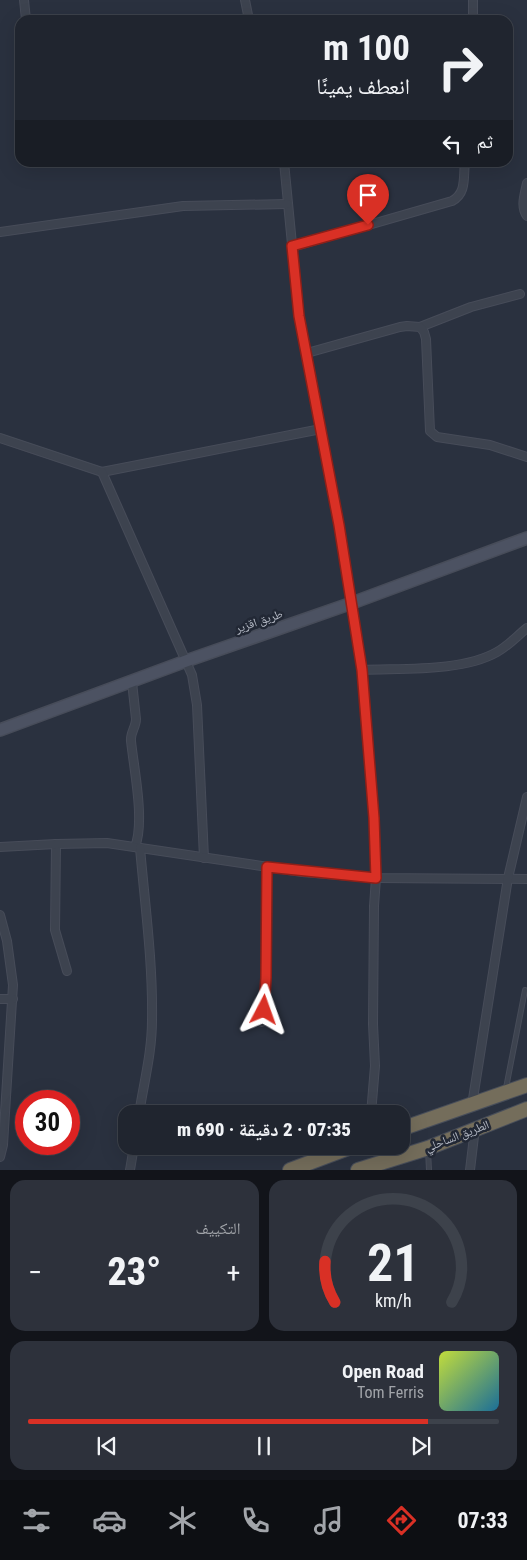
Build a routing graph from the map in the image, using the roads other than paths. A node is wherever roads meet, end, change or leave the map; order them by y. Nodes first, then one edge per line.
1 (24, 0) edge
2 (246, 0) edge
3 (473, 0) edge
4 (26, 15) edge
5 (248, 15) edge
6 (473, 15) edge
7 (284, 167) edge
8 (464, 167) edge
9 (527, 183) edge
10 (287, 204) junction
11 (527, 216) edge
12 (0, 232) edge
13 (292, 246) junction
14 (520, 294) dead end
15 (420, 327) junction
16 (307, 353) junction
17 (321, 429) junction
18 (0, 438) edge
19 (527, 457) edge
20 (102, 472) junction
21 (527, 538) edge
22 (352, 603) junction
23 (527, 628) edge
24 (186, 661) junction
25 (362, 670) junction
26 (132, 682) junction
27 (0, 730) edge
28 (527, 797) edge
29 (56, 844) junction
30 (0, 847) edge
31 (138, 848) junction
32 (204, 858) junction
33 (267, 867) junction
34 (376, 878) junction
35 (508, 878) junction
36 (527, 879) edge
37 (0, 915) edge
38 (67, 971) dead end
39 (525, 990) dead end
40 (0, 999) edge
41 (13, 999) junction
42 (262, 1022) dead end
43 (527, 1085) edge
44 (505, 1092) junction
45 (472, 1104) junction
46 (141, 1105) edge
47 (372, 1105) edge
48 (527, 1109) edge
49 (410, 1126) edge
50 (475, 1128) junction
51 (428, 1148) junction
52 (132, 1155) edge
53 (330, 1155) edge
54 (0, 1156) edge
55 (130, 1170) edge
56 (290, 1170) edge
57 (359, 1170) edge
58 (429, 1170) edge
59 (470, 1170) edge

1 - 4 street
2 - 5 street
3 - 6 street
7 - 10 street
8 - 13 street
9 - 11 street
10 - 12 street
10 - 13 street
13 - 16 street
14 - 15 street
15 - 16 street
15 - 19 street
16 - 17 street
17 - 20 street
17 - 22 street
18 - 20 street
20 - 24 street
21 - 22 street, طريق اقزير
22 - 24 street, طريق اقزير
22 - 25 street
23 - 25 street
24 - 26 street, طريق اقزير
24 - 32 street
25 - 34 street
26 - 27 street, طريق اقزير
26 - 31 street
28 - 35 street
29 - 30 street
29 - 31 street
29 - 38 street
31 - 32 street
31 - 46 street
32 - 33 street
33 - 34 street
33 - 42 street
34 - 35 street
34 - 47 street
35 - 36 street
35 - 45 street
37 - 41 street
39 - 44 lane
40 - 41 street
41 - 54 street
43 - 44 highway, الطريق الساحلي
44 - 45 highway, الطريق الساحلي
45 - 49 highway, الطريق الساحلي
48 - 50 highway, الطريق الساحلي
50 - 51 highway, الطريق الساحلي
50 - 59 street
51 - 57 highway, الطريق الساحلي
51 - 58 lane
52 - 55 street
53 - 56 highway

